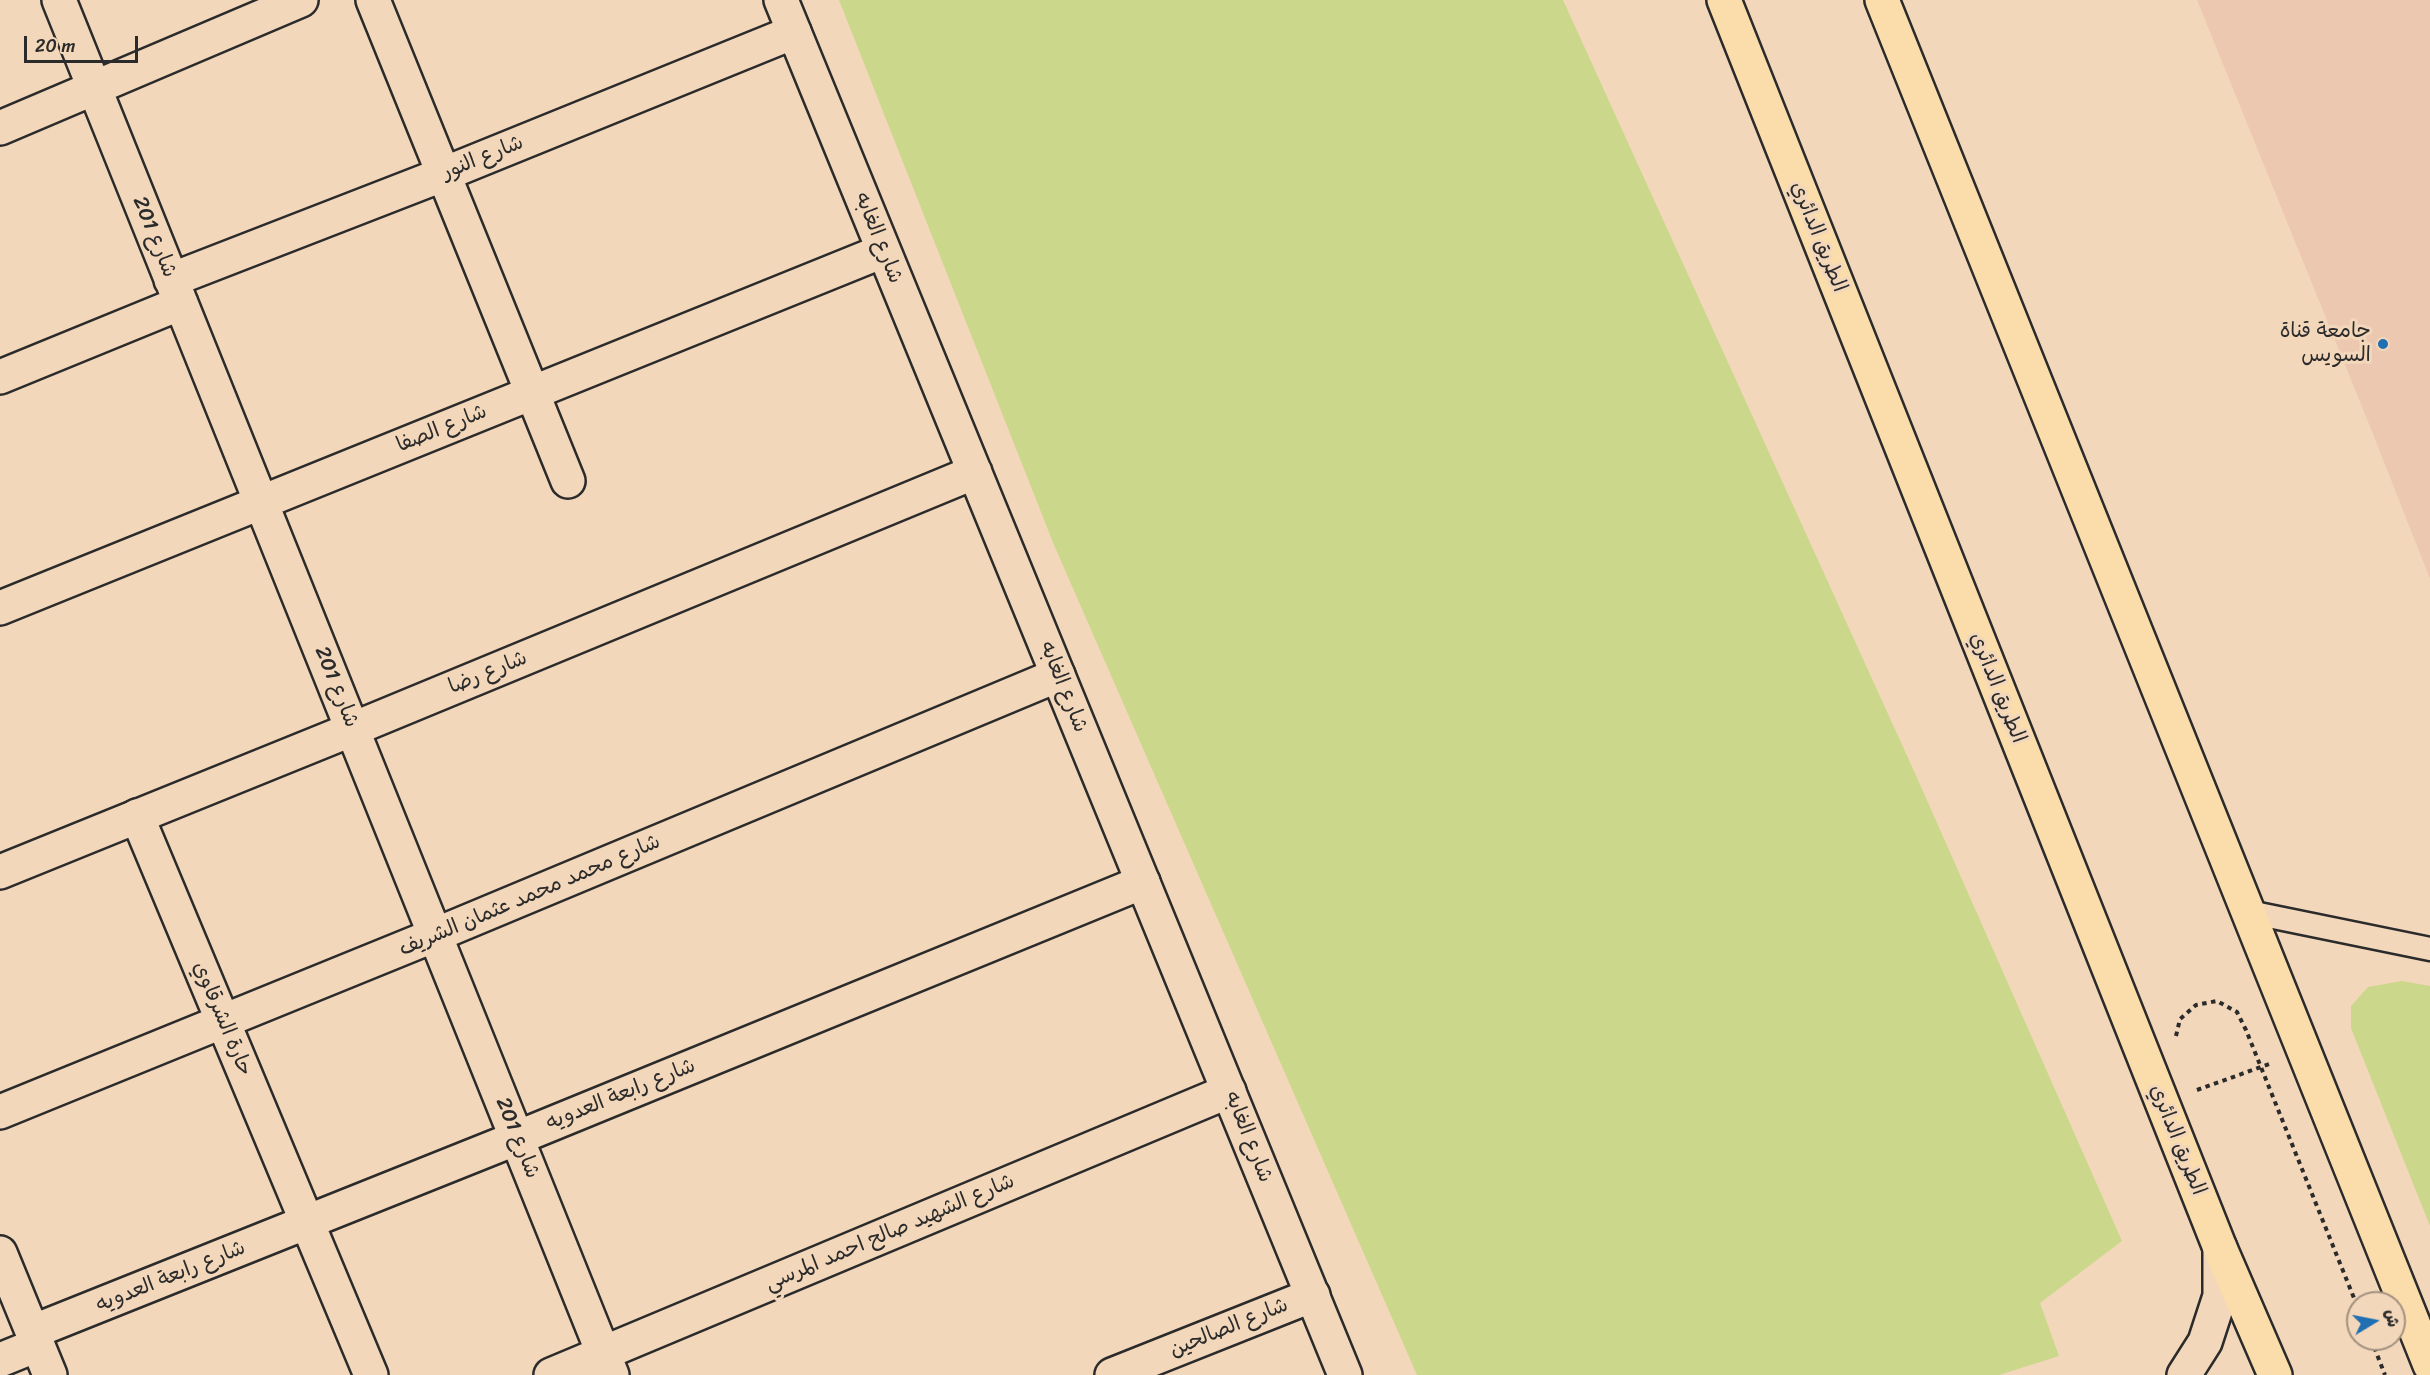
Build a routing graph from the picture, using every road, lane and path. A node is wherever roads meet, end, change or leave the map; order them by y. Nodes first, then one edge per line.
1 (58, 0) edge
2 (301, 0) edge
3 (373, 0) edge
4 (781, 0) edge
5 (1724, 0) edge
6 (1882, 0) edge
7 (794, 32) junction
8 (94, 88) junction
9 (0, 128) edge
10 (444, 174) junction
11 (883, 251) junction
12 (176, 291) junction
13 (0, 377) edge
14 (533, 393) junction
15 (975, 472) junction
16 (568, 481) dead end
17 (261, 502) junction
18 (0, 608) edge
19 (1058, 675) junction
20 (352, 729) junction
21 (137, 816) junction
22 (0, 872) edge
23 (1143, 882) junction
24 (2249, 912) junction
25 (435, 935) junction
26 (2430, 949) edge
27 (223, 1021) junction
28 (2176, 1040) dead end
29 (2304, 1052) junction
30 (2261, 1067) junction
31 (2192, 1080) dead end
32 (2196, 1090) junction
33 (1229, 1091) junction
34 (2201, 1101) dead end
35 (2162, 1102) junction
36 (0, 1112) edge
37 (517, 1138) junction
38 (308, 1221) junction
39 (2220, 1248) junction
40 (0, 1253) edge
41 (2351, 1291) edge
42 (1312, 1295) junction
43 (35, 1339) junction
44 (2376, 1351) edge
45 (0, 1360) edge
46 (608, 1364) edge
47 (2430, 1365) edge
48 (50, 1375) edge
49 (371, 1375) edge
50 (551, 1375) edge
51 (1112, 1375) edge
52 (1345, 1375) edge
53 (2184, 1375) edge
54 (2275, 1375) edge
55 (2385, 1375) edge

1 - 8 street, شارع 201
2 - 8 street
3 - 10 street
4 - 7 street, شارع الغابه
5 - 35 main road, الطريق الدائري
6 - 24 main road
7 - 10 street, شارع النور
7 - 11 street, شارع الغابه
8 - 9 street
8 - 12 street, شارع 201
10 - 12 street, شارع النور
10 - 14 street
11 - 14 street, شارع الصفا
11 - 15 street, شارع الغابه
12 - 13 street, شارع النور
12 - 17 street, شارع 201
14 - 16 street
14 - 17 street, شارع الصفا
15 - 19 street, شارع الغابه
15 - 20 street, شارع رضا
17 - 18 street, شارع الصفا
17 - 20 street, شارع 201
19 - 23 street, شارع الغابه
19 - 25 street, شارع محمد محمد عثمان الشريف
20 - 21 street, شارع رضا
20 - 25 street, شارع 201
21 - 22 street, شارع رضا
21 - 27 street, حارة الشرقاوي
23 - 33 street, شارع الغابه
23 - 37 street, شارع رابعة العدويه
24 - 26 lane
24 - 29 main road
25 - 27 street, شارع محمد محمد عثمان الشريف
25 - 37 street, شارع 201
27 - 36 street, شارع محمد محمد عثمان الشريف
27 - 38 street, حارة الشرقاوي
28 - 30 path
29 - 30 path
29 - 47 main road
30 - 32 path
30 - 41 path
31 - 32 path
32 - 34 path
32 - 35 path
33 - 42 street, شارع الغابه
33 - 46 street, شارع الشهيد صالح احمد المرسي
35 - 39 main road, الطريق الدائري
37 - 38 street, شارع رابعة العدويه
37 - 46 street, شارع 201
38 - 43 street, شارع رابعة العدويه
38 - 49 street, حارة الشرقاوي
39 - 53 street
39 - 54 main road, الطريق الدائري
40 - 43 street
42 - 51 street, شارع الصالحين
42 - 52 street, شارع الغابه
43 - 45 street, شارع رابعة العدويه
43 - 48 street
44 - 55 path
46 - 50 street, شارع الشهيد صالح احمد المرسي

